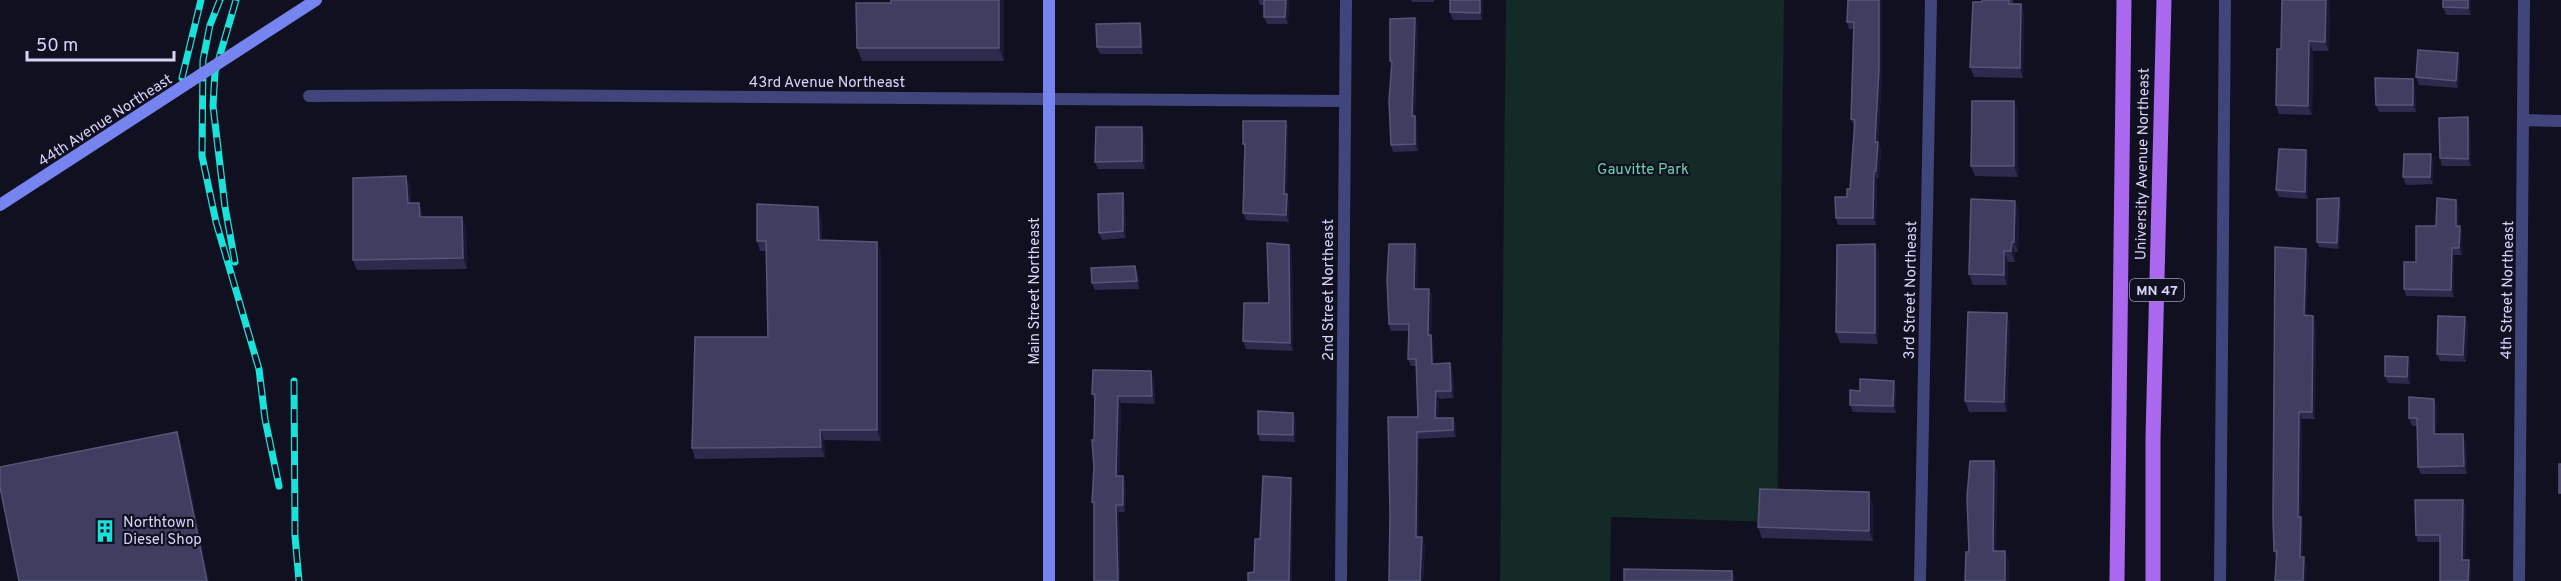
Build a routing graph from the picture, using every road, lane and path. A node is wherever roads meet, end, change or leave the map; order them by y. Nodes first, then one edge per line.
1 (316, 0) edge
2 (1049, 0) edge
3 (1346, 0) edge
4 (1931, 0) edge
5 (2124, 0) edge
6 (2164, 0) edge
7 (2225, 0) edge
8 (2524, 0) edge
9 (309, 96) dead end
10 (1048, 99) junction
11 (1345, 101) junction
12 (2523, 120) junction
13 (2561, 121) edge
14 (0, 205) edge
15 (1049, 581) edge
16 (1341, 581) edge
17 (1920, 581) edge
18 (2118, 581) edge
19 (2153, 581) edge
20 (2220, 581) edge
21 (2519, 581) edge

1 - 14 street, 44th Avenue Northeast, bridge
2 - 10 street, Main Street Northeast
3 - 11 street, 2nd Street Northeast
4 - 17 street, 3rd Street Northeast
5 - 18 main road, University Avenue Northeast / MN 47
6 - 19 main road, University Avenue Northeast / MN 47
7 - 20 street
8 - 12 street, 4th Street Northeast
9 - 10 street, 43rd Avenue Northeast
10 - 11 street, 43rd Avenue Northeast
10 - 15 street, Main Street Northeast
11 - 16 street, 2nd Street Northeast
12 - 13 street
12 - 21 street, 4th Street Northeast

